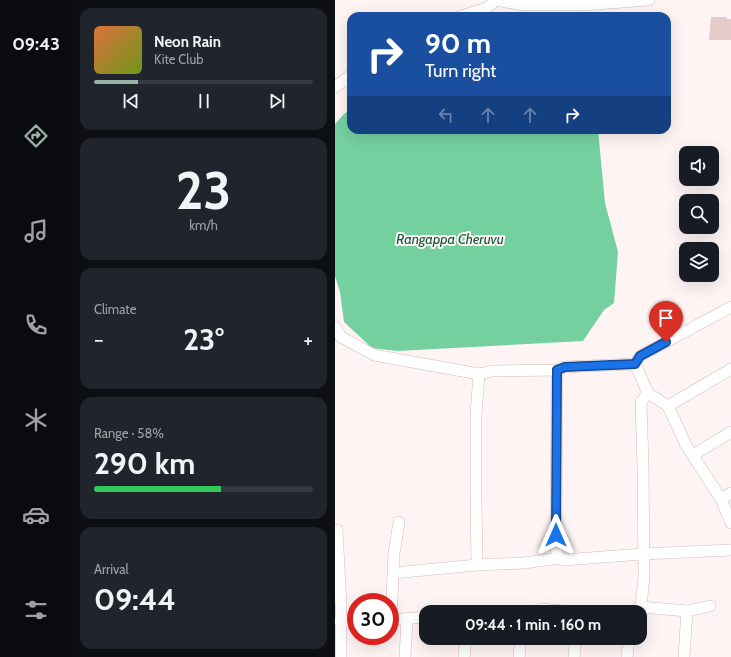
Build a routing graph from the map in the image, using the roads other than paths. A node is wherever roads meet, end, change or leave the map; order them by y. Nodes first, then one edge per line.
1 (496, 0) edge
2 (649, 0) edge
3 (474, 12) edge
4 (347, 78) edge
5 (335, 87) edge
6 (731, 307) edge
7 (335, 328) edge
8 (635, 364) junction
9 (731, 369) edge
10 (557, 370) junction
11 (479, 374) junction
12 (648, 393) junction
13 (668, 406) junction
14 (731, 432) edge
15 (693, 455) junction
16 (731, 493) edge
17 (721, 499) junction
18 (399, 522) dead end
19 (731, 523) edge
20 (337, 530) dead end
21 (731, 550) edge
22 (643, 554) junction
23 (559, 558) junction
24 (477, 565) junction
25 (393, 573) junction
26 (392, 593) edge
27 (636, 605) edge
28 (710, 606) dead end
29 (647, 610) edge
30 (687, 611) junction
31 (419, 617) edge
32 (399, 618) edge
33 (407, 618) junction
34 (339, 620) edge
35 (465, 645) edge
36 (520, 645) edge
37 (575, 645) edge
38 (628, 645) edge
39 (341, 657) edge
40 (405, 657) edge
41 (464, 657) edge
42 (519, 657) edge
43 (574, 657) edge
44 (627, 657) edge
45 (684, 657) edge

1 - 2 street
1 - 3 street
4 - 5 street
6 - 8 street
7 - 11 street
8 - 10 street
8 - 12 street
9 - 13 street
10 - 11 street
10 - 23 street
11 - 24 street
12 - 13 street
12 - 22 street
13 - 15 street
14 - 15 street
15 - 17 street
16 - 17 street
17 - 19 street
18 - 25 street
20 - 34 street
21 - 22 street
22 - 23 street
22 - 27 street
23 - 24 street
24 - 25 street
25 - 26 street
28 - 30 street
29 - 30 street
30 - 45 street
31 - 33 street
32 - 33 street
33 - 40 street
34 - 39 street
35 - 41 street
36 - 42 street
37 - 43 street
38 - 44 street

